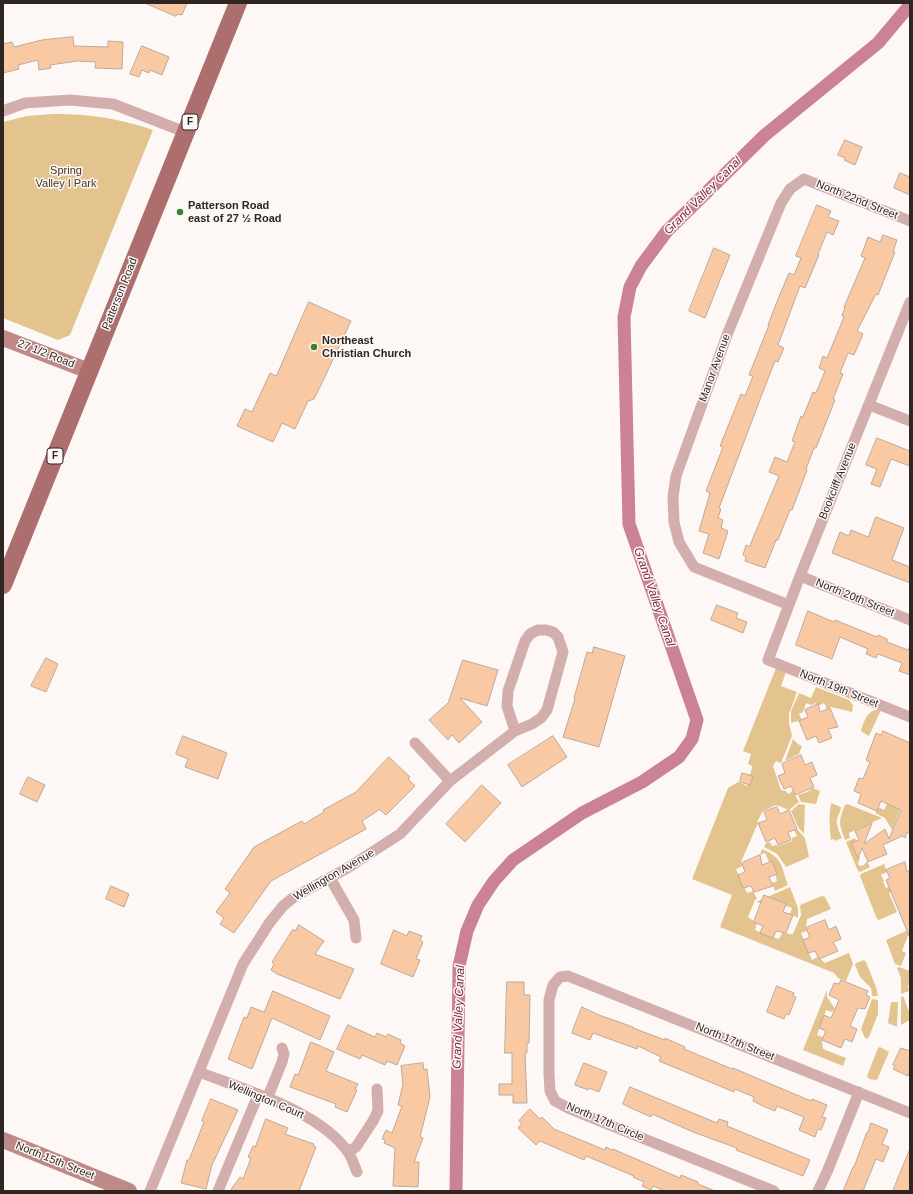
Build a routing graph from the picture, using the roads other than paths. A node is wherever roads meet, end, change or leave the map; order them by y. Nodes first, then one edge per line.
1 (238, 3) edge
2 (3, 111) edge
3 (185, 132) junction
4 (804, 179) joint
5 (910, 222) edge
6 (910, 302) edge
7 (3, 338) edge
8 (89, 371) junction
9 (869, 404) junction
10 (910, 421) edge
11 (800, 576) junction
12 (3, 585) edge
13 (789, 605) junction
14 (910, 620) edge
15 (768, 660) joint
16 (910, 717) edge
17 (515, 731) junction
18 (415, 743) dead end
19 (450, 781) junction
20 (330, 878) junction
21 (356, 938) dead end
22 (560, 977) joint
23 (282, 1048) dead end
24 (199, 1072) junction
25 (377, 1089) dead end
26 (860, 1092) junction
27 (263, 1097) junction
28 (910, 1113) edge
29 (3, 1140) edge
30 (348, 1152) junction
31 (357, 1172) dead end
32 (128, 1191) edge
33 (150, 1191) edge
34 (218, 1191) edge
35 (774, 1191) edge
36 (818, 1191) edge

1 - 3 main road, Patterson Road / F
2 - 3 street
3 - 8 main road, Patterson Road / F
4 - 5 street, North 22nd Street
4 - 13 street, Manor Avenue
6 - 9 street, Bookcliff Avenue
7 - 8 street, 27 1/2 Road
8 - 12 main road, Patterson Road / F
9 - 10 street
9 - 11 street, Bookcliff Avenue
11 - 13 street, Bookcliff Avenue
11 - 14 street, North 20th Street
13 - 15 street, Bookcliff Avenue
15 - 16 street, North 19th Street
17 - 17 street, Wellington Avenue
17 - 19 street, Wellington Avenue
18 - 19 street
19 - 20 street, Wellington Avenue
20 - 21 street
20 - 24 street, Wellington Avenue
22 - 26 street, North 17th Street
22 - 35 street, North 17th Circle
23 - 27 street
24 - 27 street, Wellington Court
24 - 33 street, Wellington Avenue
25 - 30 street
26 - 28 street, North 17th Street
26 - 36 street
27 - 30 street, Wellington Court
27 - 34 street
29 - 32 street, North 15th Street
30 - 31 street, Wellington Court

